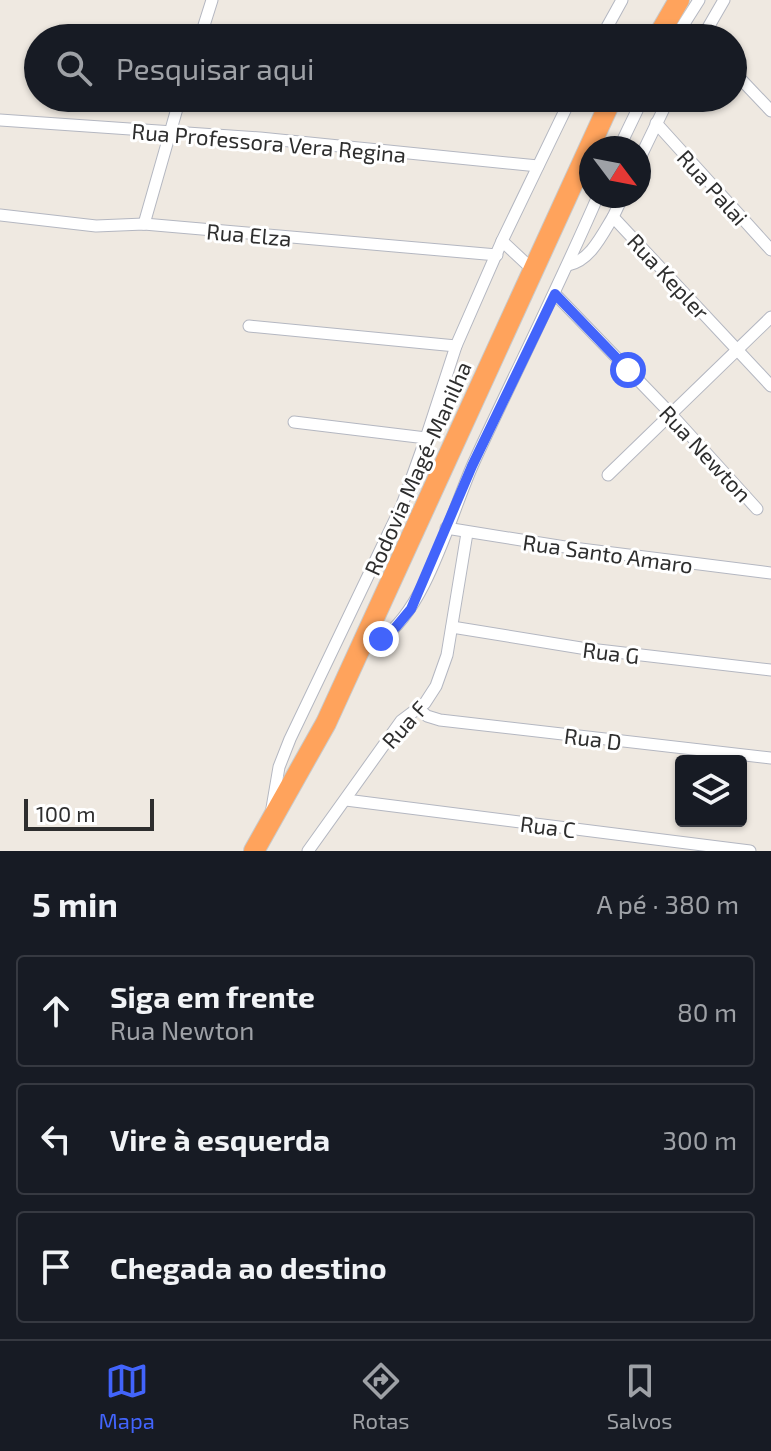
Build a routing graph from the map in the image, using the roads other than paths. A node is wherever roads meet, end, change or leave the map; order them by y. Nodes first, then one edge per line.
1 (212, 0) edge
2 (622, 0) edge
3 (664, 0) edge
4 (679, 0) edge
5 (699, 0) edge
6 (724, 0) edge
7 (204, 24) edge
8 (609, 24) edge
9 (651, 24) edge
10 (665, 24) edge
11 (684, 24) edge
12 (710, 24) edge
13 (747, 86) edge
14 (771, 111) edge
15 (175, 112) edge
16 (564, 112) edge
17 (606, 112) edge
18 (619, 112) edge
19 (636, 112) edge
20 (662, 112) edge
21 (0, 120) edge
22 (656, 123) junction
23 (169, 131) junction
24 (608, 136) edge
25 (625, 136) edge
26 (650, 136) edge
27 (538, 166) junction
28 (579, 199) edge
29 (593, 208) edge
30 (617, 208) edge
31 (0, 215) edge
32 (613, 217) junction
33 (144, 224) junction
34 (502, 241) junction
35 (771, 250) edge
36 (497, 255) junction
37 (568, 265) junction
38 (533, 270) junction
39 (555, 294) junction
40 (771, 317) edge
41 (249, 326) dead end
42 (456, 346) junction
43 (736, 350) junction
44 (771, 386) edge
45 (670, 413) junction
46 (294, 422) dead end
47 (426, 438) junction
48 (608, 475) dead end
49 (757, 509) dead end
50 (446, 528) junction
51 (467, 533) junction
52 (771, 573) edge
53 (452, 627) junction
54 (381, 639) junction
55 (771, 670) edge
56 (418, 708) junction
57 (771, 758) edge
58 (346, 800) junction
59 (272, 821) junction
60 (685, 847) edge
61 (254, 851) edge
62 (270, 851) edge
63 (308, 851) edge
64 (750, 851) edge

1 - 7 street
2 - 8 street
3 - 9 highway
4 - 10 highway
5 - 11 street
6 - 12 street
13 - 14 street
15 - 23 street
16 - 27 street
17 - 38 highway, Rodovia Magé-Manilha
18 - 24 highway
19 - 25 street
20 - 22 street
21 - 23 street, Rua Professora Vera Regina
22 - 26 street
22 - 35 street, Rua Palai
23 - 27 street, Rua Professora Vera Regina
23 - 33 street
27 - 34 street
28 - 54 highway, Rodovia Magé-Manilha
29 - 37 street
30 - 32 street
31 - 33 street, Rua Elza
32 - 37 street, Rua Kepler
32 - 43 street, Rua Kepler
33 - 36 street, Rua Elza
34 - 36 street
34 - 38 street
36 - 42 street
37 - 39 street
38 - 59 highway, Rodovia Magé-Manilha
39 - 45 street, Rua Newton
39 - 50 street
40 - 43 street
41 - 42 street
42 - 47 street
43 - 44 street, Rua Kepler
43 - 45 street
45 - 48 street
45 - 49 street, Rua Newton
46 - 47 street
47 - 59 street
50 - 51 street, Rua Santo Amaro
50 - 54 street
51 - 52 street, Rua Santo Amaro
51 - 53 street, Rua F
53 - 55 street, Rua G
53 - 56 street, Rua F
54 - 62 highway, Rodovia Magé-Manilha
56 - 57 street, Rua D
56 - 58 street, Rua F
58 - 60 street, Rua C
58 - 63 street, Rua F
59 - 61 highway, Rodovia Magé-Manilha
60 - 64 street, Rua C

